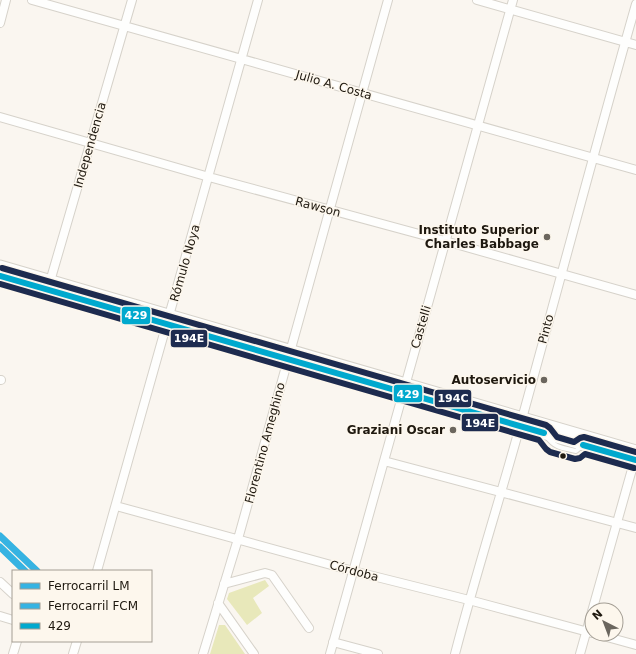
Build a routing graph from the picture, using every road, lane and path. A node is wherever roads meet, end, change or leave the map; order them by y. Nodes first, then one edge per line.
1 (6, 0) edge
2 (32, 0) edge
3 (132, 0) edge
4 (258, 0) edge
5 (388, 0) edge
6 (477, 0) edge
7 (512, 0) edge
8 (636, 4) edge
9 (510, 9) junction
10 (0, 23) edge
11 (124, 26) junction
12 (625, 42) junction
13 (636, 45) edge
14 (242, 59) junction
15 (362, 93) junction
16 (0, 117) edge
17 (478, 126) junction
18 (91, 143) junction
19 (592, 158) junction
20 (636, 170) edge
21 (209, 177) junction
22 (330, 210) junction
23 (445, 241) junction
24 (0, 266) edge
25 (561, 275) junction
26 (0, 276) edge
27 (49, 285) junction
28 (636, 295) edge
29 (169, 320) junction
30 (289, 355) junction
31 (404, 388) junction
32 (521, 422) junction
33 (636, 456) edge
34 (384, 461) junction
35 (500, 492) junction
36 (116, 506) junction
37 (616, 523) junction
38 (636, 528) edge
39 (238, 539) junction
40 (97, 570) edge
41 (353, 571) junction
42 (0, 582) edge
43 (224, 584) junction
44 (12, 593) edge
45 (469, 600) junction
46 (596, 602) edge
47 (218, 603) junction
48 (0, 616) edge
49 (12, 620) edge
50 (309, 628) dead end
51 (584, 631) edge
52 (17, 642) edge
53 (76, 642) edge
54 (334, 642) junction
55 (585, 642) edge
56 (624, 642) edge
57 (636, 645) edge
58 (13, 654) edge
59 (73, 654) edge
60 (203, 654) edge
61 (254, 654) edge
62 (330, 654) edge
63 (378, 654) edge
64 (455, 654) edge
65 (580, 654) edge

1 - 10 street
2 - 11 street, Julio A. Costa
3 - 11 street, Independencia
4 - 14 street, Rómulo Noya
5 - 15 street, Florentino Ameghino
6 - 9 street
7 - 9 street, Castelli
8 - 12 street, Pinto
9 - 12 street
9 - 17 street, Castelli
11 - 14 street, Julio A. Costa
11 - 18 street, Independencia
12 - 13 street
12 - 19 street, Pinto
14 - 15 street, Julio A. Costa
14 - 21 street, Rómulo Noya
15 - 17 street, Julio A. Costa
15 - 22 street, Florentino Ameghino
16 - 18 street, Rawson
17 - 19 street, Julio A. Costa
17 - 23 street, Castelli
18 - 21 street, Rawson
18 - 27 street, Independencia
19 - 20 street, Julio A. Costa
19 - 25 street, Pinto
21 - 22 street, Rawson
21 - 29 street, Rómulo Noya
22 - 23 street, Rawson
22 - 30 street, Florentino Ameghino
23 - 25 street, Rawson
23 - 31 street, Castelli
24 - 27 main road
25 - 28 street, Rawson
25 - 32 street, Pinto
26 - 27 main road
27 - 29 main road
29 - 30 main road
29 - 36 street, Rómulo Noya
30 - 31 main road
30 - 39 street, Florentino Ameghino
31 - 32 main road
31 - 34 street, Castelli
32 - 33 main road
32 - 33 main road
32 - 35 street, Pinto
33 - 37 street
34 - 35 street
34 - 41 street, Castelli
35 - 37 street
35 - 45 street, Pinto
36 - 39 street, Córdoba
36 - 40 street, Rómulo Noya
37 - 38 street
37 - 46 street
39 - 41 street, Córdoba
39 - 43 street, Florentino Ameghino
41 - 45 street, Córdoba
41 - 54 street, Castelli
42 - 44 street
43 - 47 street, Florentino Ameghino
43 - 50 street
45 - 51 street, Córdoba
45 - 64 street, Pinto
47 - 60 street, Florentino Ameghino
47 - 61 street
48 - 49 street
52 - 58 street
53 - 59 street
54 - 62 street, Castelli
54 - 63 street
55 - 65 street
56 - 57 street

